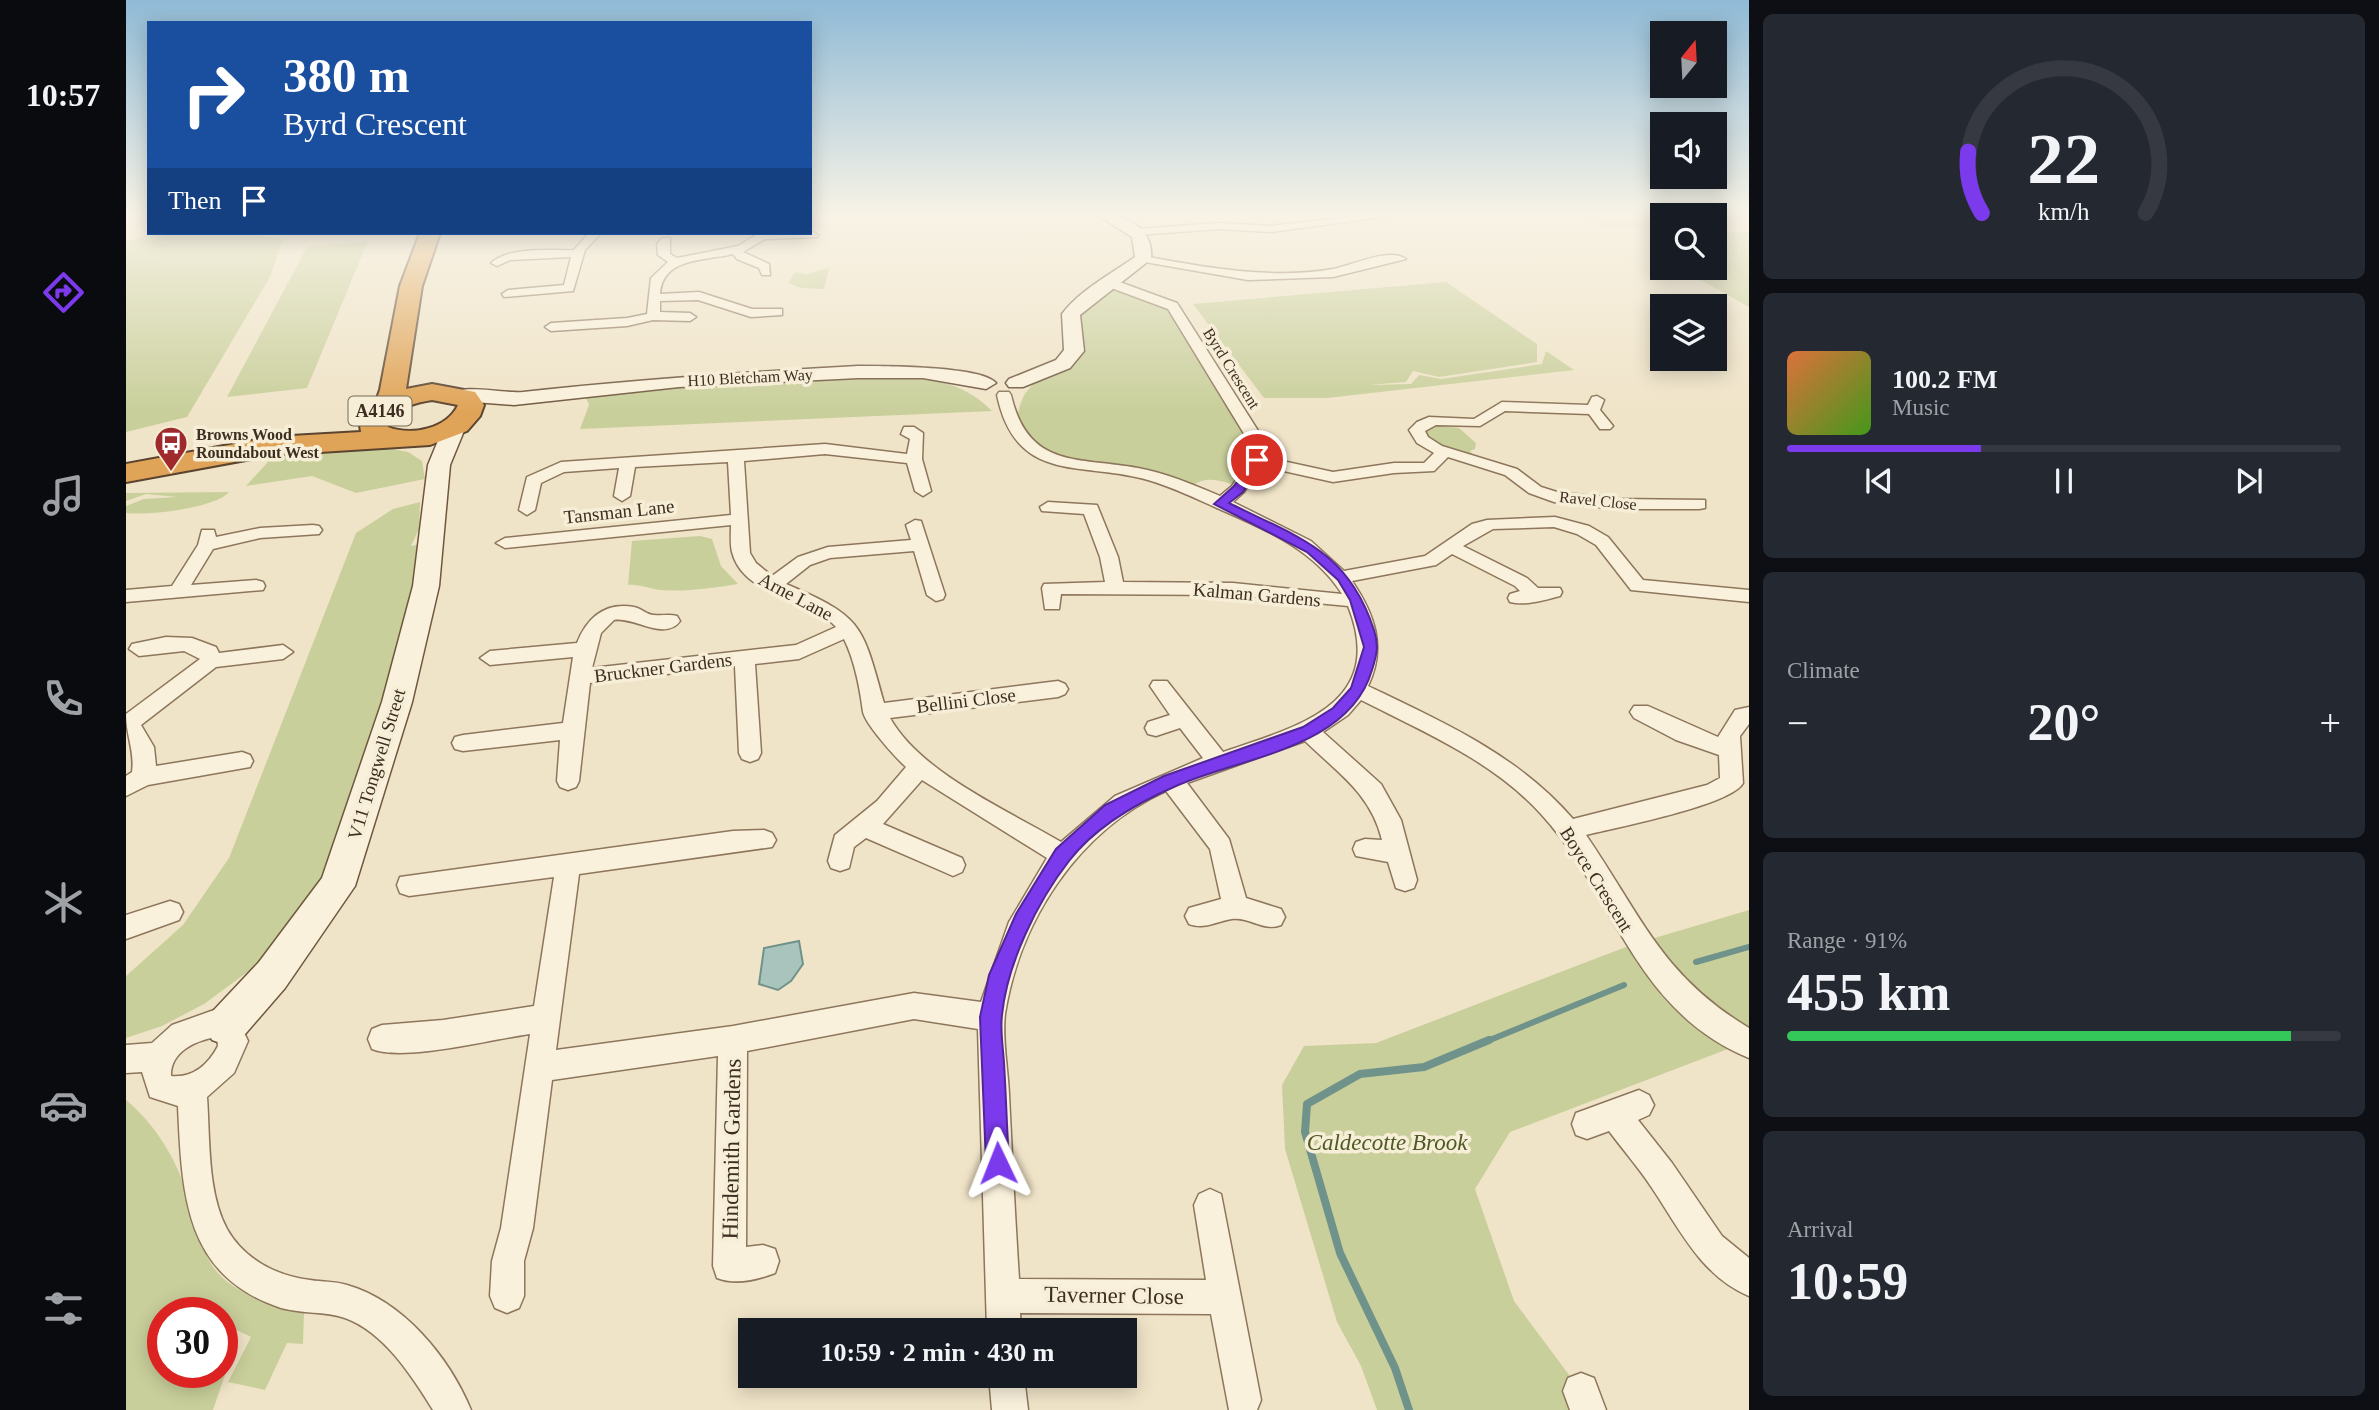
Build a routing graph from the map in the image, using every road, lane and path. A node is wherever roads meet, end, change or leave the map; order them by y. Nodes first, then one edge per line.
1 (414, 280) edge
2 (431, 280) edge
3 (571, 280) edge
4 (658, 280) edge
5 (1114, 280) edge
6 (1110, 283) junction
7 (508, 294) dead end
8 (655, 298) junction
9 (784, 312) dead end
10 (653, 316) junction
11 (690, 317) dead end
12 (426, 326) dead end
13 (549, 329) dead end
14 (1002, 387) junction
15 (451, 400) junction
16 (382, 409) junction
17 (1605, 426) dead end
18 (909, 430) dead end
19 (275, 440) junction
20 (399, 440) junction
21 (228, 448) junction
22 (1444, 452) junction
23 (736, 457) junction
24 (914, 459) junction
25 (1257, 460) junction
26 (126, 461) edge
27 (628, 465) junction
28 (126, 473) edge
29 (436, 482) junction
30 (923, 491) dead end
31 (622, 496) dead end
32 (1554, 497) junction
33 (1221, 504) junction
34 (1048, 507) dead end
35 (527, 510) dead end
36 (1696, 511) dead end
37 (738, 519) junction
38 (1555, 522) junction
39 (915, 525) dead end
40 (313, 530) dead end
41 (505, 543) dead end
42 (921, 545) junction
43 (1453, 548) junction
44 (1343, 577) junction
45 (772, 585) junction
46 (256, 586) dead end
47 (1115, 588) junction
48 (179, 590) junction
49 (1553, 592) dead end
50 (936, 595) dead end
51 (126, 596) edge
52 (1749, 596) edge
53 (1357, 600) junction
54 (1052, 605) dead end
55 (670, 621) dead end
56 (849, 629) junction
57 (139, 649) dead end
58 (583, 649) junction
59 (283, 652) dead end
60 (490, 658) dead end
61 (745, 658) junction
62 (211, 661) junction
63 (581, 677) junction
64 (1160, 686) dead end
65 (1058, 689) dead end
66 (1359, 691) junction
67 (874, 712) junction
68 (1641, 712) dead end
69 (1749, 715) edge
70 (1183, 719) junction
71 (126, 725) edge
72 (1156, 728) dead end
73 (572, 730) junction
74 (1309, 732) junction
75 (463, 743) dead end
76 (1730, 750) junction
77 (750, 753) dead end
78 (242, 761) dead end
79 (1218, 762) junction
80 (919, 766) junction
81 (568, 780) dead end
82 (1170, 780) junction
83 (134, 782) edge
84 (1740, 787) edge
85 (864, 827) junction
86 (1569, 830) junction
87 (764, 840) dead end
88 (1365, 849) dead end
89 (1396, 852) junction
90 (1063, 855) junction
91 (840, 861) dead end
92 (953, 865) dead end
93 (568, 866) junction
94 (1405, 880) dead end
95 (409, 885) dead end
96 (1235, 907) junction
97 (170, 912) dead end
98 (1198, 915) dead end
99 (1272, 917) dead end
100 (126, 927) edge
101 (991, 1017) junction
102 (545, 1018) junction
103 (226, 1026) junction
104 (382, 1040) dead end
105 (733, 1040) junction
106 (1749, 1044) edge
107 (160, 1057) junction
108 (126, 1059) edge
109 (539, 1067) junction
110 (192, 1088) junction
111 (1614, 1114) dead end
112 (1210, 1205) dead end
113 (763, 1261) dead end
114 (1749, 1279) edge
115 (507, 1296) dead end
116 (1002, 1296) junction
117 (1226, 1297) junction
118 (1003, 1318) edge
119 (1008, 1388) edge
120 (1243, 1400) dead end
121 (453, 1410) edge
122 (1010, 1410) edge

1 - 16 highway, A4146
2 - 12 highway
3 - 7 street
4 - 8 street
5 - 6 street
6 - 14 street
6 - 25 street, Byrd Crescent
8 - 9 street
8 - 10 street
10 - 11 street
10 - 13 street
14 - 15 street, H10 Bletcham Way
14 - 33 street
15 - 16 highway, A4146
15 - 20 highway, A4146
15 - 29 street, V11 Tongwell Street
16 - 19 highway, A4146
16 - 20 highway, A4146
17 - 22 street, Ravel Close
18 - 24 street
19 - 20 highway, A4146
19 - 21 highway, A4146
20 - 29 street
21 - 26 highway, A4146
21 - 28 highway, A4146
22 - 25 street
22 - 32 street, Ravel Close
23 - 24 street
23 - 27 street
23 - 37 street, Arne Lane
24 - 30 street
25 - 33 street
27 - 31 street
27 - 35 street
29 - 103 street, V11 Tongwell Street
32 - 36 street, Ravel Close
32 - 38 street
33 - 44 street
34 - 47 street
37 - 41 street, Tansman Lane
37 - 45 street, Arne Lane
38 - 43 street
38 - 52 street
39 - 42 street
40 - 48 street
42 - 45 street
42 - 50 street
43 - 44 street
43 - 49 street
44 - 53 street
45 - 56 street, Arne Lane
46 - 48 street
47 - 53 street, Kalman Gardens
47 - 54 street, Kalman Gardens
48 - 51 street
53 - 66 street
55 - 58 street, Bruckner Gardens
56 - 61 street, Bruckner Gardens
56 - 67 street, Arne Lane
57 - 62 street
58 - 60 street, Bruckner Gardens
58 - 63 street, Bruckner Gardens
59 - 62 street
61 - 63 street, Bruckner Gardens
61 - 77 street, Bruckner Gardens
62 - 71 street
63 - 73 street, Bruckner Gardens
64 - 70 street
65 - 67 street, Bellini Close
66 - 74 street
66 - 86 street, Boyce Crescent
67 - 80 street, Arne Lane
68 - 76 street
69 - 76 street
70 - 72 street
70 - 79 street
71 - 83 street
73 - 75 street
73 - 81 street, Bruckner Gardens
74 - 79 street
74 - 89 street
76 - 84 street
78 - 83 street
79 - 82 street
80 - 85 street
80 - 90 street, Arne Lane
82 - 90 street
82 - 96 street
84 - 86 street
85 - 91 street
85 - 92 street
86 - 106 street, Boyce Crescent
87 - 93 street
88 - 89 street
89 - 94 street
90 - 101 street
93 - 95 street
93 - 102 street
96 - 98 street
96 - 99 street
97 - 100 street
101 - 105 street, Hindemith Gardens
101 - 116 street
102 - 104 street
102 - 109 street
103 - 107 street
103 - 110 street
105 - 109 street, Hindemith Gardens
105 - 113 street, Hindemith Gardens
107 - 108 street
107 - 110 street
109 - 115 street
110 - 121 street
111 - 114 street
112 - 117 street
116 - 117 street, Taverner Close
116 - 118 street
117 - 120 street
119 - 122 street

